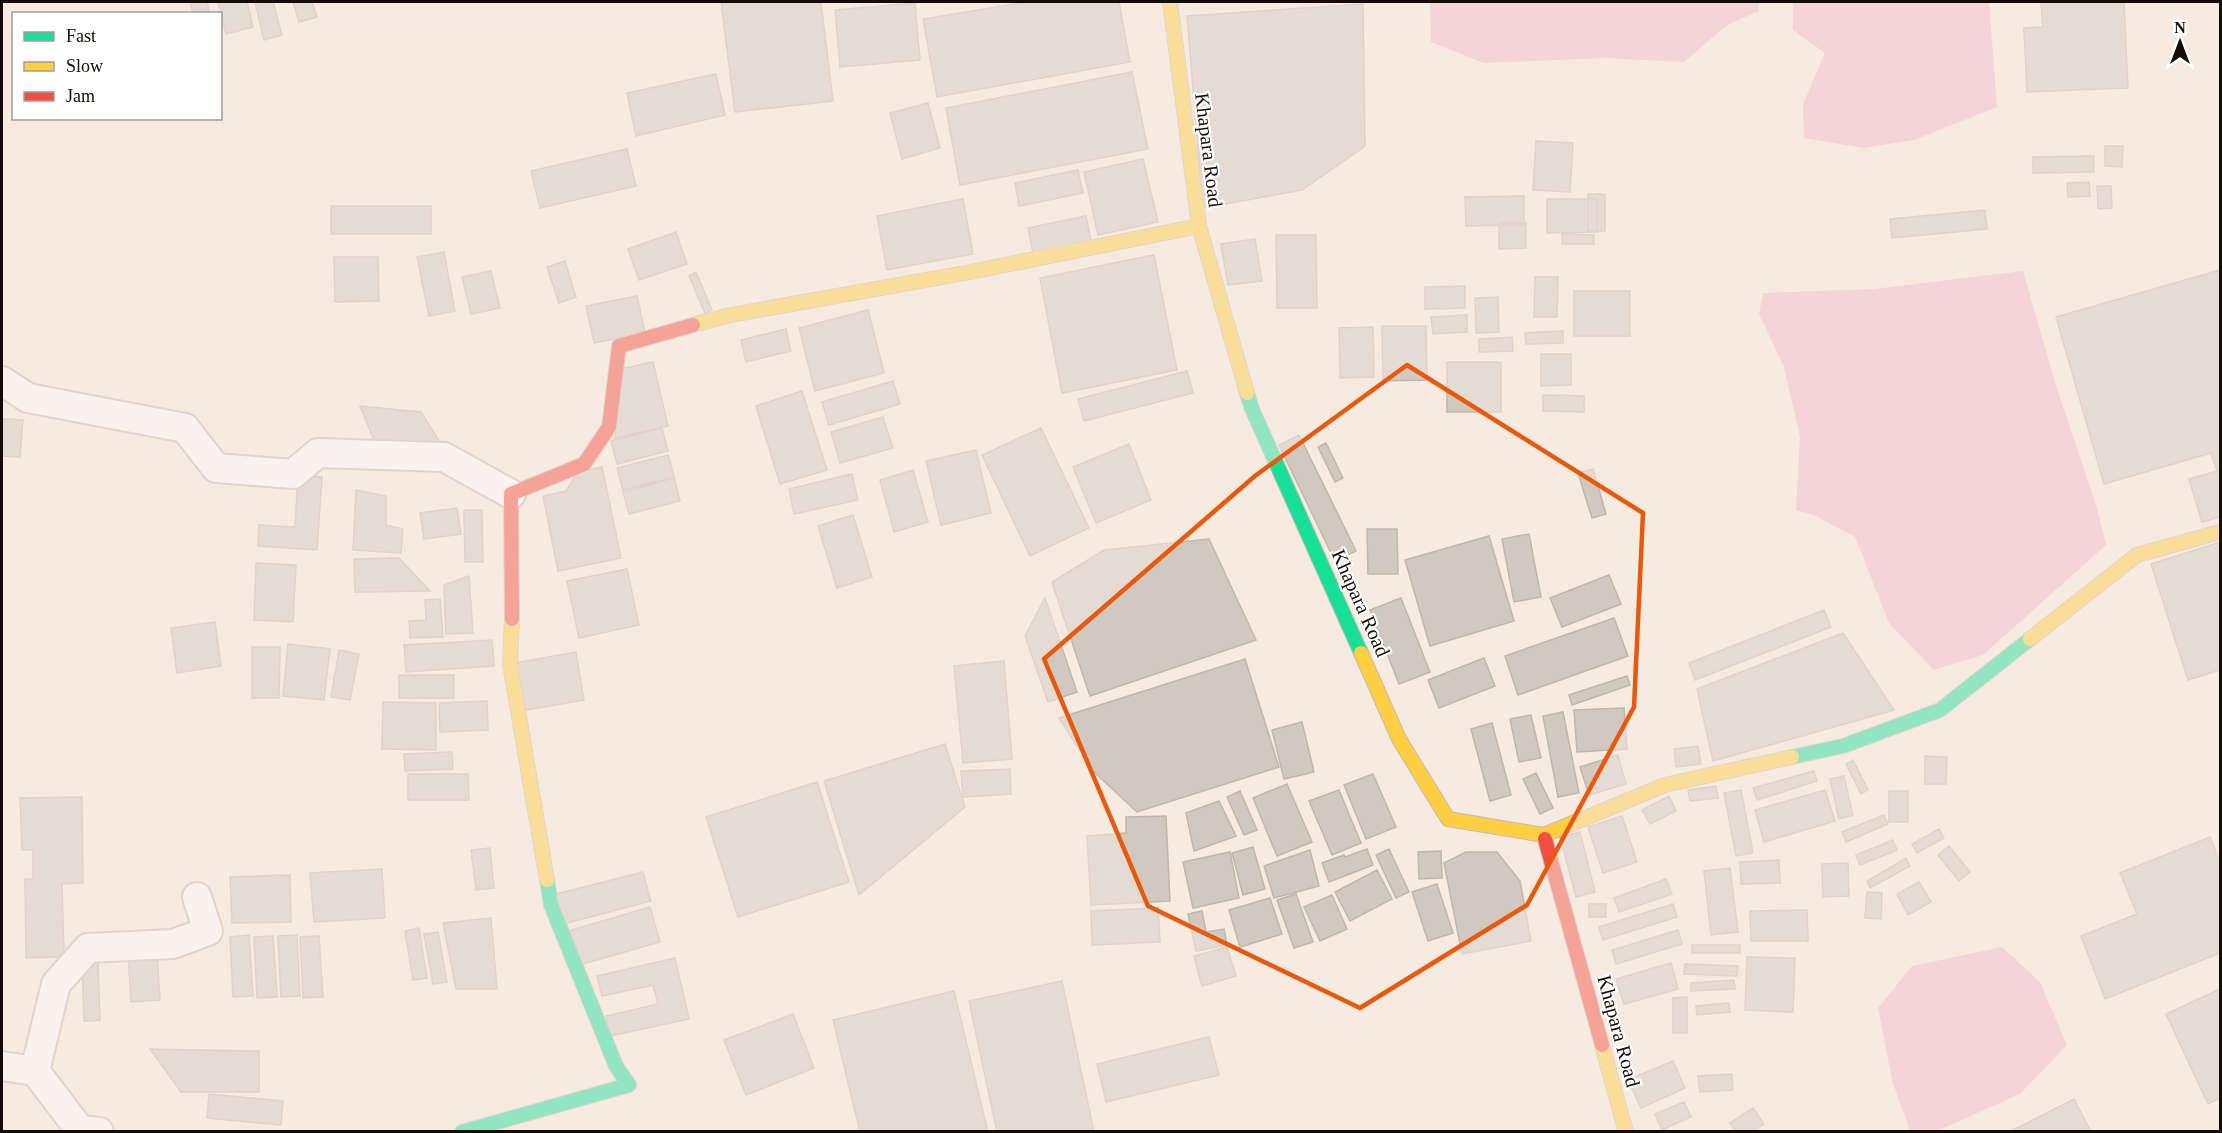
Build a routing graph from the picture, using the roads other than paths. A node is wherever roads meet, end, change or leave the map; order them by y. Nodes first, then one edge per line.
1 (1170, 2) edge
2 (1199, 226) junction
3 (2, 381) edge
4 (511, 494) junction
5 (2220, 532) edge
6 (1544, 835) junction
7 (197, 897) dead end
8 (2, 1066) edge
9 (35, 1071) junction
10 (99, 1131) edge
11 (462, 1131) edge
12 (1626, 1131) edge

1 - 2 street, Khapara Road
2 - 4 street
2 - 6 street, Khapara Road
3 - 4 street
4 - 11 street
5 - 6 street
6 - 12 street, Khapara Road
7 - 9 street
8 - 9 street
9 - 10 street

